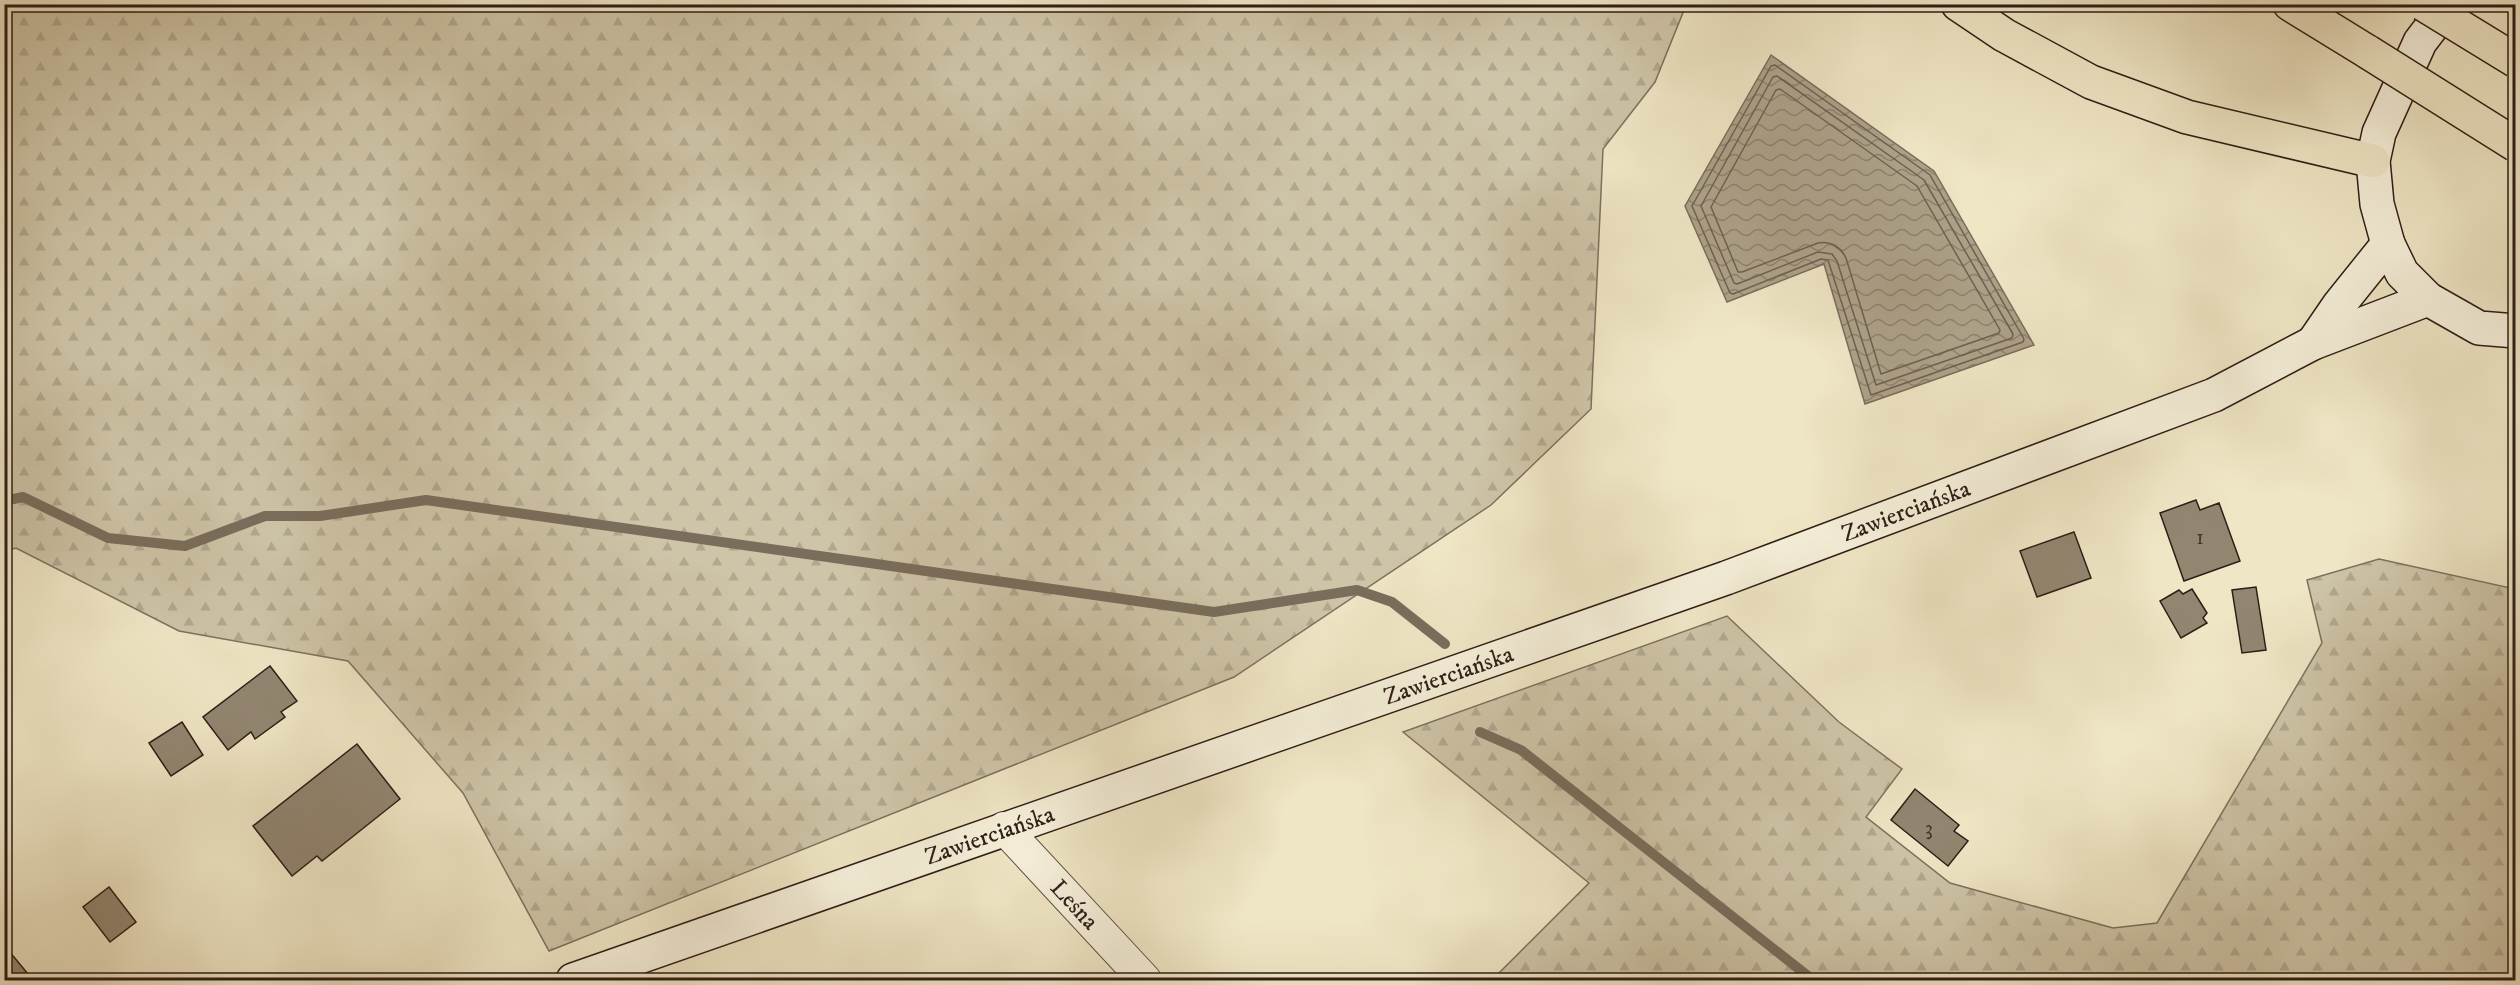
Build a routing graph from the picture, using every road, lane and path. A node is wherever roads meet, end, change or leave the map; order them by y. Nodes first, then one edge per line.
1 (1958, 4) edge
2 (2290, 4) edge
3 (2423, 4) edge
4 (2449, 4) edge
5 (2516, 61) edge
6 (2516, 145) edge
7 (2373, 161) junction
8 (2388, 244) junction
9 (2428, 300) junction
10 (2516, 332) edge
11 (2313, 343) junction
12 (1004, 828) junction
13 (573, 981) edge
14 (1145, 981) edge

1 - 7 main road
2 - 6 main road, bridge
3 - 5 main road, bridge
4 - 7 main road
7 - 8 main road
8 - 9 main road
8 - 11 main road, Zawierciańska
9 - 10 main road
9 - 11 main road, Zawierciańska
11 - 12 main road, Zawierciańska
12 - 13 main road, Zawierciańska
12 - 14 street, Leśna

